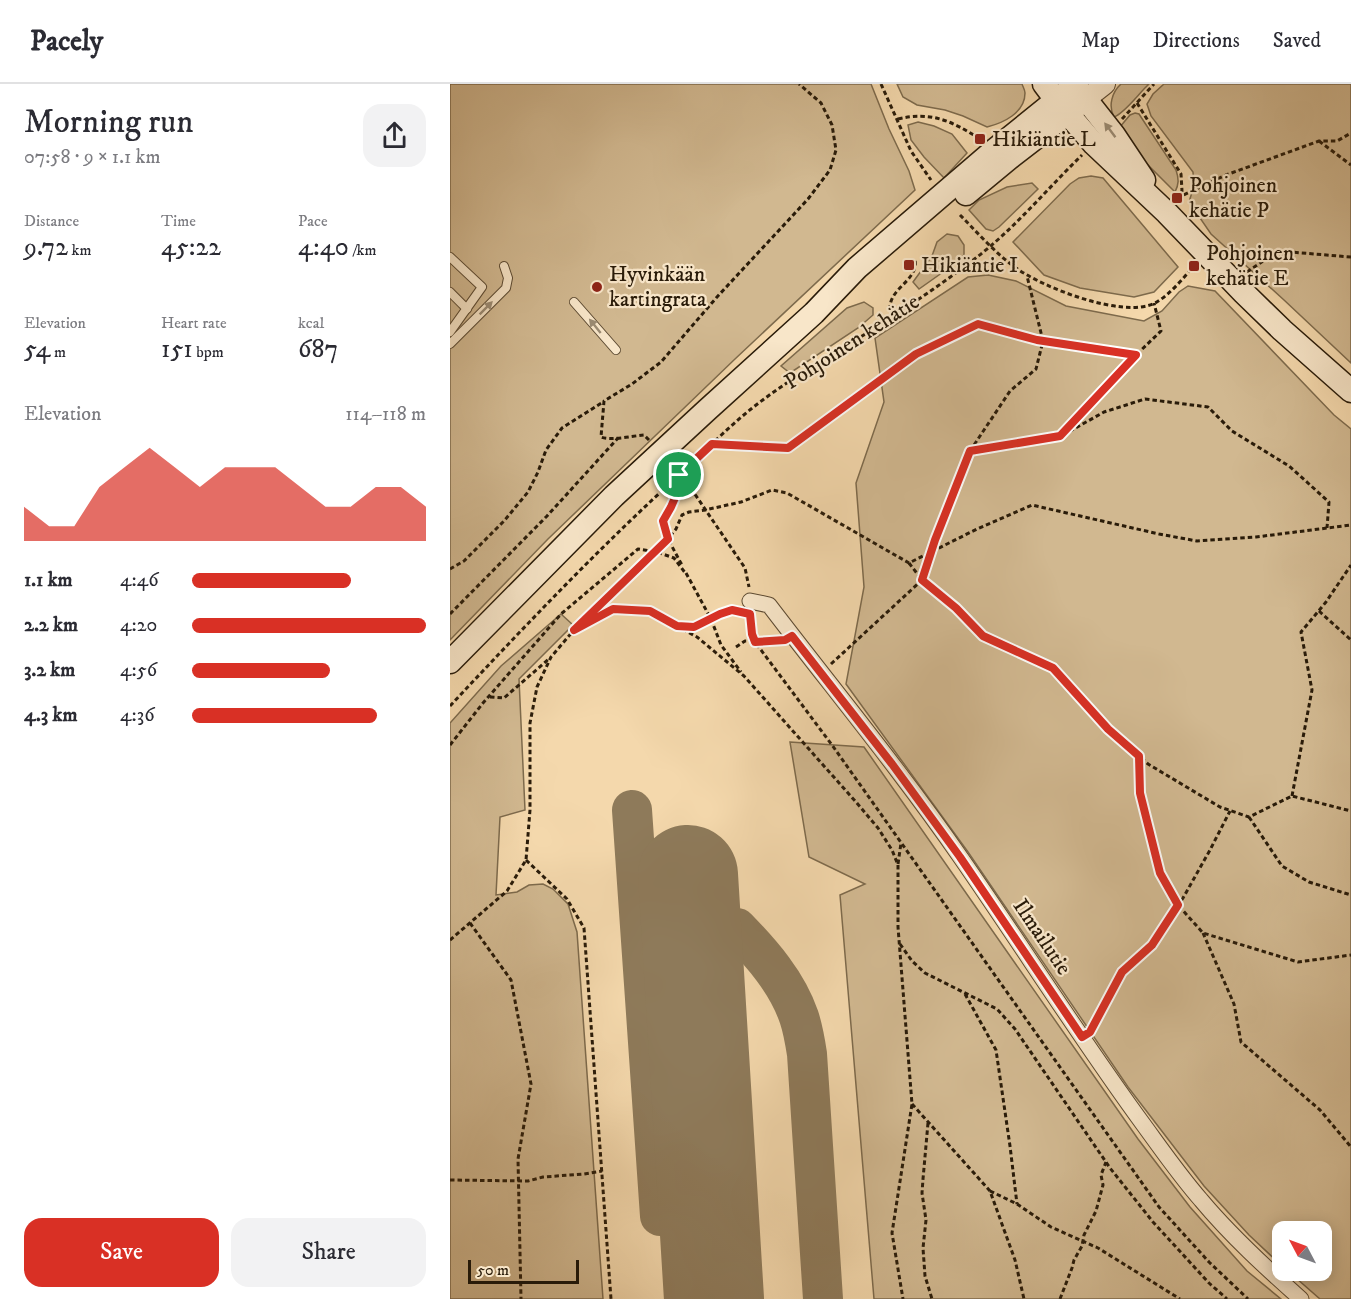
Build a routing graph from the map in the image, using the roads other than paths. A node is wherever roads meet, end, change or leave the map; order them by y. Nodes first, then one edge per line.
1 (1105, 84) edge
2 (1078, 88) edge
3 (1056, 99) edge
4 (1102, 137) junction
5 (450, 257) edge
6 (504, 266) dead end
7 (450, 292) edge
8 (574, 302) dead end
9 (467, 309) junction
10 (450, 332) edge
11 (450, 344) edge
12 (616, 350) dead end
13 (1351, 391) edge
14 (746, 607) road end
15 (450, 662) edge
16 (1301, 1299) edge

1 - 2 street, Pohjoinen kehätie
2 - 3 main road, Pohjoinen kehätie
4 -> 2 main road
3 - 4 main road
3 - 15 main road, Pohjoinen kehätie
4 - 13 main road
5 - 9 lane
11 -> 6 lane
7 - 9 lane
12 -> 8 lane
9 - 10 lane
14 - 16 street, Ilmailutie

